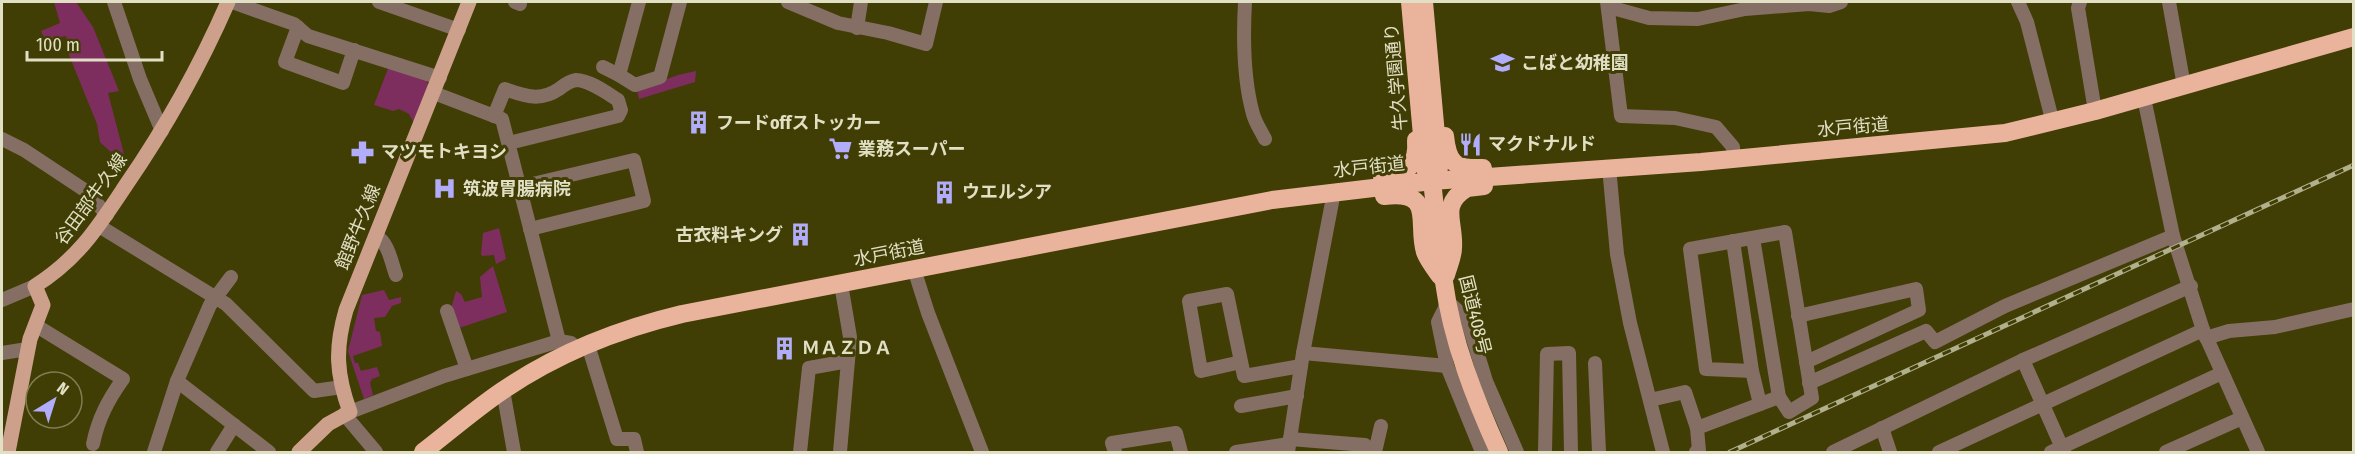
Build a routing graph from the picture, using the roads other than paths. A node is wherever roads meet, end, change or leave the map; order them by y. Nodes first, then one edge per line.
1 (114, 2) edge
2 (230, 2) edge
3 (379, 2) edge
4 (469, 2) edge
5 (639, 2) edge
6 (680, 2) edge
7 (788, 2) edge
8 (861, 2) edge
9 (936, 2) edge
10 (1245, 2) edge
11 (1410, 2) edge
12 (1424, 2) edge
13 (1841, 2) edge
14 (2018, 2) edge
15 (2080, 2) edge
16 (2169, 2) edge
17 (1608, 4) edge
18 (298, 27) junction
19 (857, 28) junction
20 (459, 30) junction
21 (2354, 37) edge
22 (354, 50) junction
23 (603, 67) dead end
24 (619, 75) junction
25 (440, 78) junction
26 (1425, 85) junction
27 (2184, 86) junction
28 (434, 93) junction
29 (2144, 98) junction
30 (2095, 111) junction
31 (494, 116) junction
32 (2053, 123) junction
33 (162, 131) junction
34 (2, 139) edge
35 (1265, 139) dead end
36 (509, 143) junction
37 (1734, 159) junction
38 (1609, 168) junction
39 (1540, 174) junction
40 (1513, 176) junction
41 (1432, 181) junction
42 (520, 187) junction
43 (1342, 191) junction
44 (103, 220) junction
45 (530, 230) junction
46 (376, 236) junction
47 (2174, 236) junction
48 (1753, 238) junction
49 (1733, 241) junction
50 (914, 269) junction
51 (396, 275) dead end
52 (231, 277) dead end
53 (1444, 283) junction
54 (841, 284) junction
55 (35, 286) junction
56 (2191, 286) junction
57 (216, 298) junction
58 (2, 300) edge
59 (1448, 302) junction
60 (2354, 309) edge
61 (447, 311) dead end
62 (1798, 316) junction
63 (35, 326) junction
64 (2205, 334) junction
65 (559, 341) junction
66 (582, 347) junction
67 (27, 351) junction
68 (2, 352) edge
69 (1302, 360) junction
70 (2023, 360) junction
71 (848, 361) junction
72 (1241, 362) junction
73 (1806, 362) junction
74 (1595, 363) dead end
75 (1447, 366) junction
76 (467, 369) junction
77 (1752, 371) junction
78 (2222, 373) junction
79 (177, 381) junction
80 (1809, 383) junction
81 (342, 387) junction
82 (503, 390) junction
83 (1296, 396) junction
84 (1779, 397) junction
85 (1650, 400) junction
86 (1760, 404) junction
87 (2043, 405) junction
88 (1241, 406) dead end
89 (347, 413) junction
90 (2242, 418) junction
91 (234, 425) junction
92 (1382, 426) dead end
93 (1697, 428) junction
94 (1882, 428) junction
95 (7, 440) edge
96 (93, 444) dead end
97 (1289, 445) edge
98 (1491, 448) edge
99 (2059, 451) edge
100 (154, 453) edge
101 (217, 453) edge
102 (269, 453) edge
103 (299, 453) edge
104 (376, 453) edge
105 (423, 453) edge
106 (514, 453) edge
107 (637, 453) edge
108 (800, 453) edge
109 (840, 453) edge
110 (982, 453) edge
111 (1114, 453) edge
112 (1181, 453) edge
113 (1236, 453) edge
114 (1374, 453) edge
115 (1517, 453) edge
116 (1545, 453) edge
117 (1571, 453) edge
118 (1599, 453) edge
119 (1663, 453) edge
120 (1696, 453) edge
121 (1833, 453) edge
122 (1890, 453) edge
123 (1939, 453) edge
124 (2166, 453) edge
125 (2258, 453) edge

1 - 33 street
2 - 18 street
2 - 33 main road, 谷田部牛久線
3 - 20 street
4 - 20 main road, 館野牛久線
5 - 24 street
6 - 24 street
7 - 19 street
8 - 19 street
9 - 19 street
10 - 35 street
11 - 26 highway, 牛久学園通り
12 - 26 highway, 牛久学園通り
13 - 17 street
14 - 32 street
15 - 30 street
16 - 27 street
17 - 37 street
18 - 22 street
18 - 22 street
20 - 25 main road, 館野牛久線
21 - 27 highway, 水戸街道
22 - 25 street
23 - 24 street
25 - 28 main road, 館野牛久線
26 - 39 highway
26 - 41 highway, 牛久学園通り
26 - 43 highway
27 - 29 highway, 水戸街道
28 - 31 street
28 - 46 main road, 館野牛久線
29 - 30 highway, 水戸街道
29 - 47 street
30 - 32 highway, 水戸街道
31 - 36 street
31 - 36 street
32 - 37 highway, 水戸街道
33 - 44 main road, 谷田部牛久線
34 - 44 street
36 - 42 street
37 - 38 highway, 水戸街道
38 - 39 highway, 水戸街道
38 - 85 street
39 - 40 highway, 水戸街道
40 - 41 highway, 水戸街道
40 - 53 highway
41 - 43 highway, 水戸街道
41 - 53 highway, 国道408号
42 - 45 street
42 - 45 street
43 - 50 highway, 水戸街道
43 - 53 highway
43 - 69 street
44 - 55 main road, 谷田部牛久線
44 - 57 street
45 - 65 street
46 - 51 street
46 - 81 main road, 館野牛久線
47 - 56 street
47 - 80 street
48 - 49 street
48 - 62 street
48 - 84 street
49 - 77 street
49 - 77 street
50 - 54 highway, 水戸街道
50 - 110 street
52 - 57 street
53 - 59 highway, 国道408号
54 - 66 highway, 水戸街道
54 - 71 street
55 - 58 street
55 - 63 main road
56 - 64 street
56 - 70 street
57 - 79 street
57 - 81 street
59 - 75 street
59 - 98 highway, 国道408号
59 - 115 street
60 - 64 street
61 - 76 street
62 - 73 street
62 - 73 street
63 - 67 main road
63 - 96 street
64 - 78 street
64 - 87 street
65 - 66 street
65 - 76 street
66 - 82 highway, 水戸街道
66 - 107 street
67 - 68 street
67 - 95 main road
69 - 72 street
69 - 75 street
69 - 83 street
70 - 87 street
70 - 94 street
71 - 108 street
71 - 109 street
72 - 72 street
73 - 80 street
74 - 118 street
75 - 98 street
76 - 89 street
77 - 86 street
78 - 90 street
78 - 99 street
79 - 91 street
79 - 100 street
80 - 84 street
81 - 89 main road, 館野牛久線
82 - 105 highway, 水戸街道
82 - 106 street
83 - 88 street
83 - 97 street
84 - 86 street
85 - 93 street
85 - 119 street
86 - 93 street
87 - 99 street
87 - 123 street
89 - 103 main road
89 - 104 street
90 - 124 street
90 - 125 street
91 - 101 street
91 - 102 street
92 - 114 street
93 - 120 street
94 - 121 street
94 - 122 street
97 - 113 street
97 - 114 street
111 - 112 street
116 - 117 street

